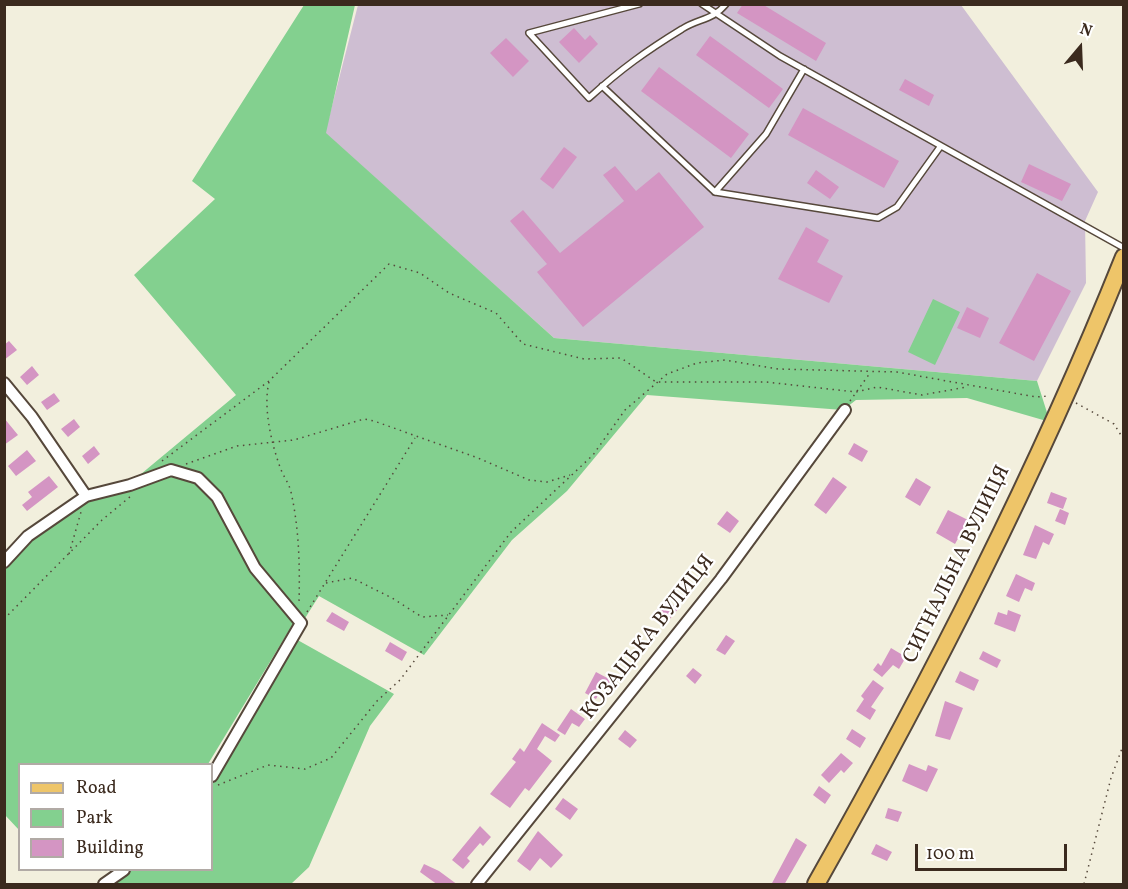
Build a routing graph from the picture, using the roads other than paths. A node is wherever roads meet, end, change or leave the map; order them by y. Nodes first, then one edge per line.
1 (639, 4) edge
2 (702, 4) edge
3 (726, 4) edge
4 (716, 16) junction
5 (804, 69) junction
6 (602, 86) junction
7 (940, 147) junction
8 (715, 192) junction
9 (1124, 248) edge
10 (1124, 257) edge
11 (4, 383) edge
12 (845, 410) road end
13 (86, 496) junction
14 (4, 562) edge
15 (213, 774) edge
16 (123, 871) edge
17 (104, 885) edge
18 (477, 885) edge
19 (816, 885) edge

1 - 6 lane
2 - 4 lane
3 - 4 lane
4 - 5 lane
4 - 6 lane
5 - 7 lane
5 - 8 lane
6 - 8 lane
7 - 8 lane
7 - 9 lane
10 - 19 main road, СИГНАЛЬНА ВУЛИЦЯ
11 - 13 street
12 - 18 street, КОЗАЦЬКА ВУЛИЦЯ
13 - 14 street
13 - 15 street
16 - 17 street

